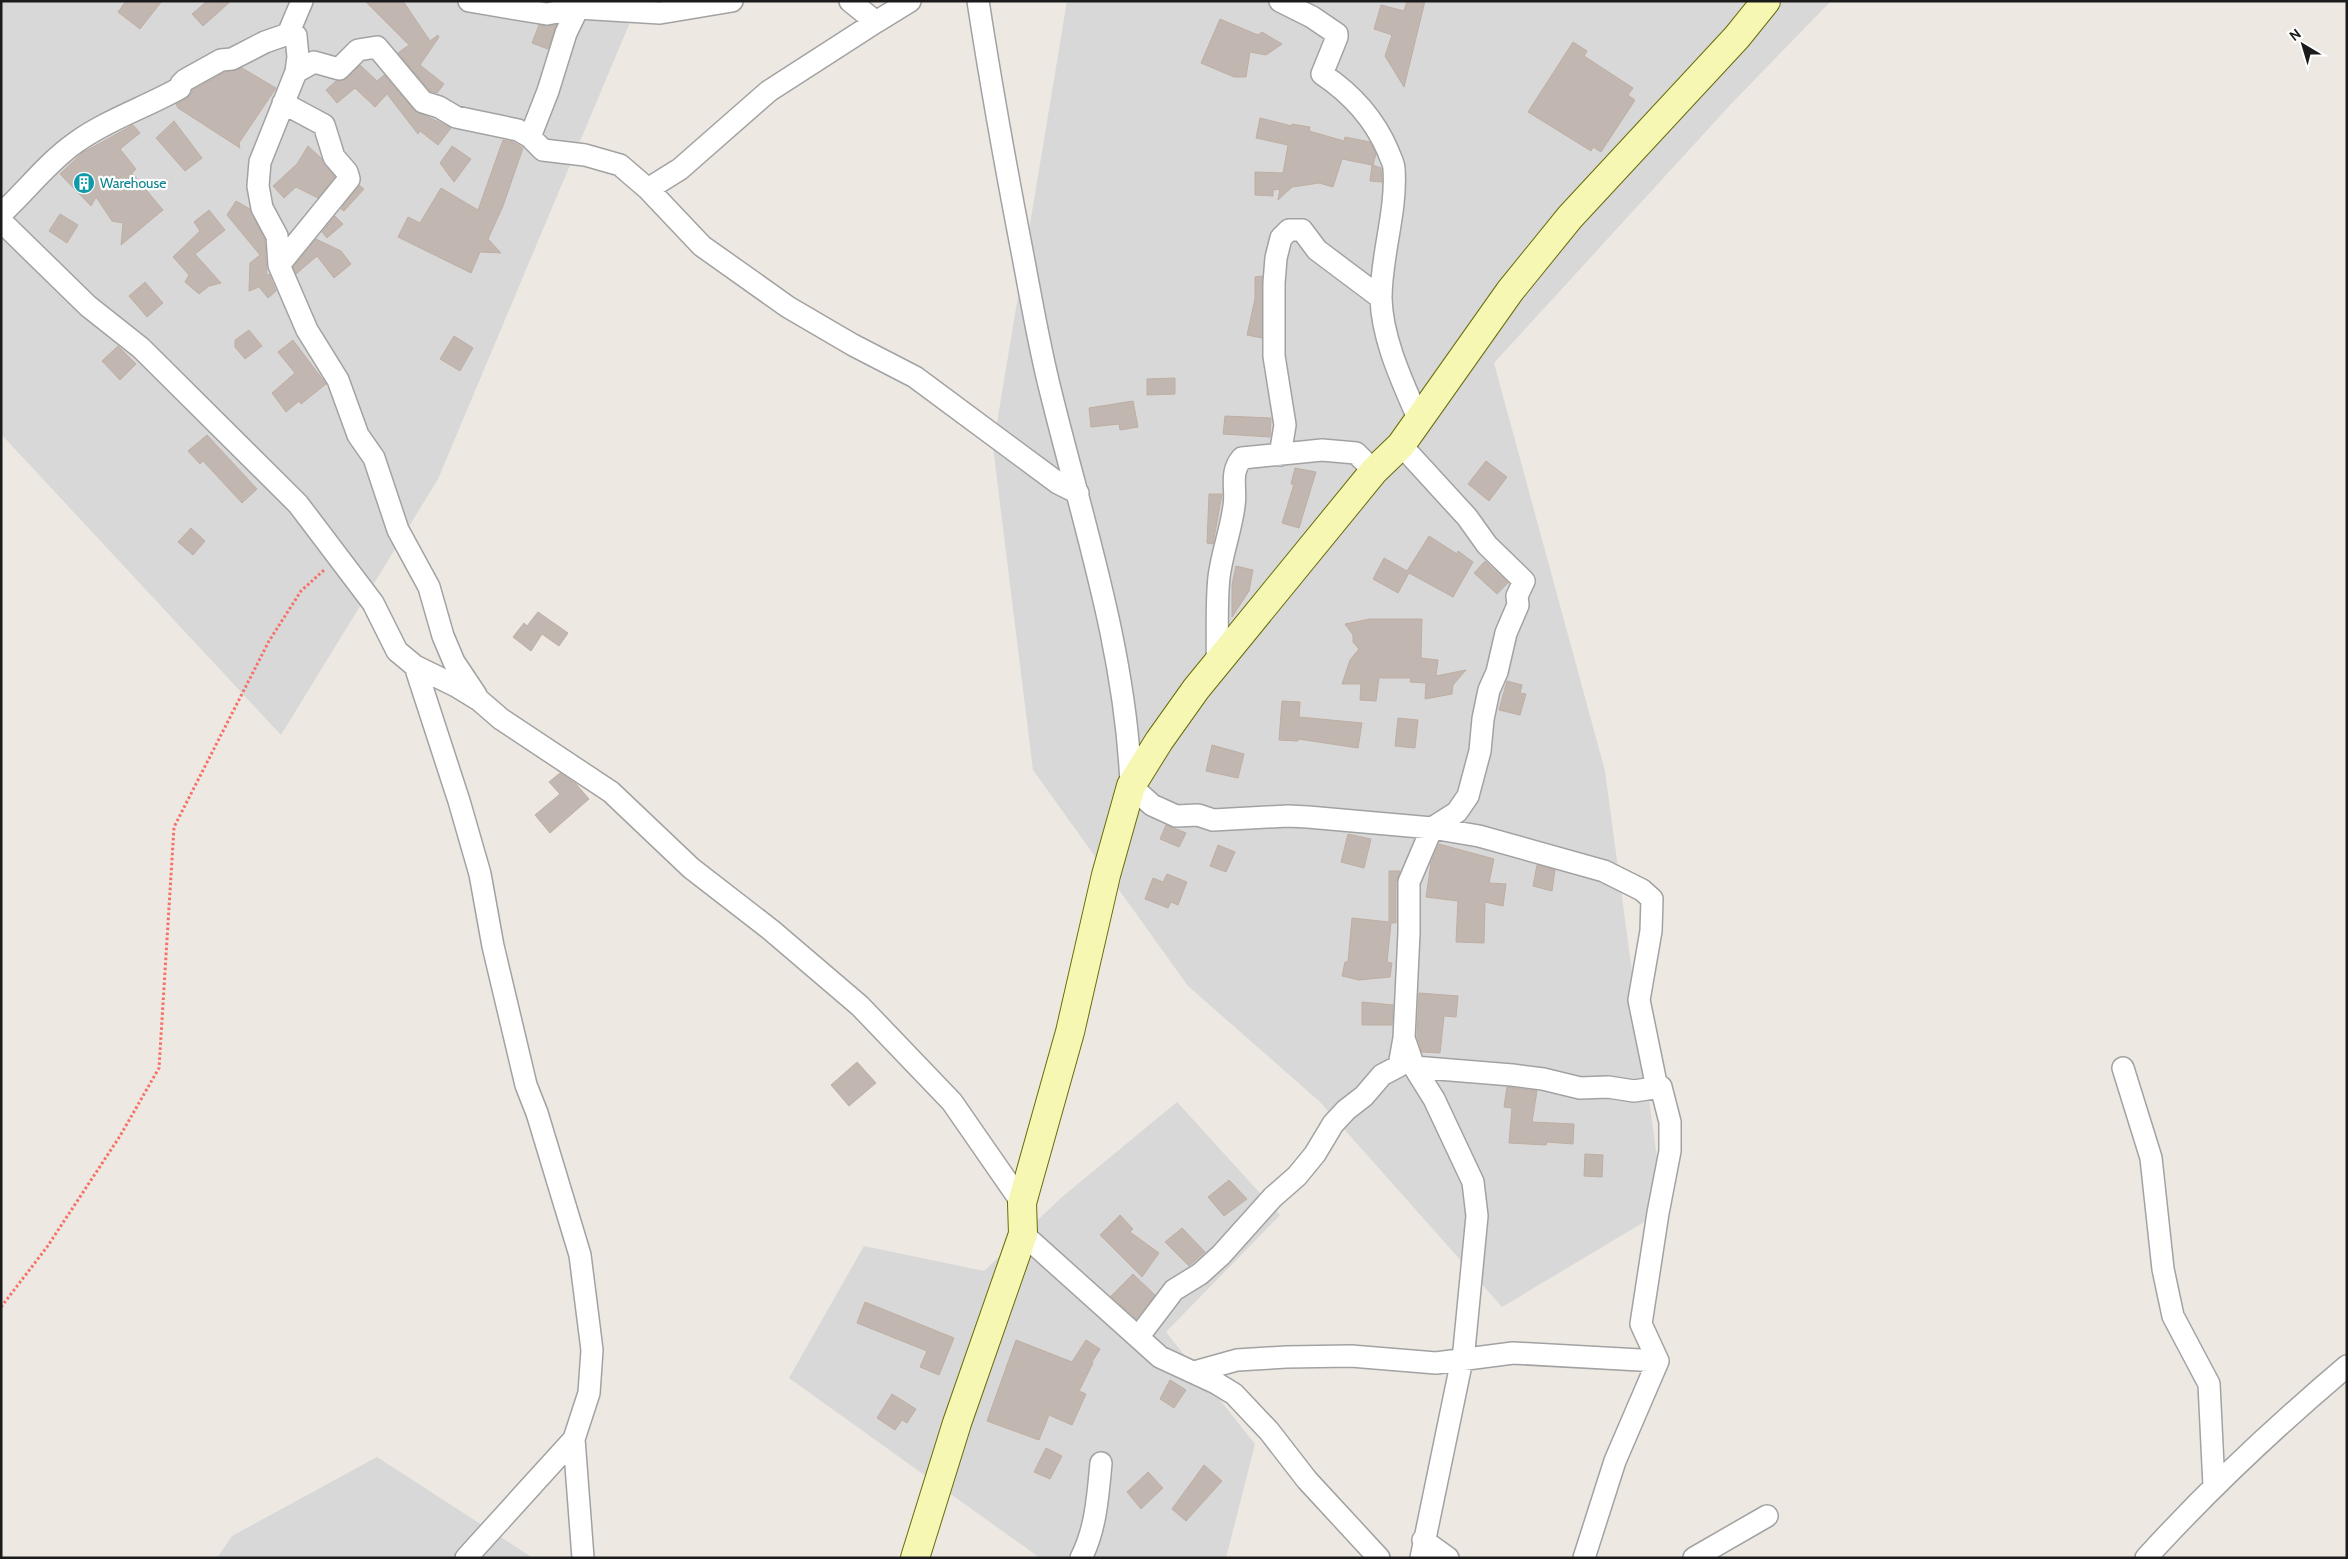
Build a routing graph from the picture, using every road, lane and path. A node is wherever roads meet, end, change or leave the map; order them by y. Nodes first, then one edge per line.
1 (302, 1) edge
2 (469, 1) edge
3 (732, 1) edge
4 (850, 1) edge
5 (910, 1) edge
6 (978, 1) edge
7 (1280, 1) edge
8 (1766, 1) edge
9 (578, 8) junction
10 (876, 22) junction
11 (288, 34) junction
12 (296, 72) junction
13 (283, 104) junction
14 (530, 136) junction
15 (648, 189) junction
16 (1, 214) edge
17 (1, 221) edge
18 (279, 265) junction
19 (1381, 298) junction
20 (1418, 418) junction
21 (1401, 444) junction
22 (1280, 454) junction
23 (1374, 471) junction
24 (1078, 493) junction
25 (339, 556) junction
26 (1217, 662) junction
27 (415, 666) junction
28 (479, 700) junction
29 (1131, 786) junction
30 (1432, 828) junction
31 (1404, 1038) junction
32 (1414, 1068) junction
33 (2123, 1068) dead end
34 (1661, 1087) junction
35 (1022, 1203) junction
36 (1023, 1234) junction
37 (1, 1307) edge
38 (1139, 1336) junction
39 (1462, 1361) junction
40 (1658, 1361) junction
41 (2347, 1366) edge
42 (1194, 1372) junction
43 (574, 1439) junction
44 (1101, 1463) dead end
45 (2214, 1486) junction
46 (1767, 1516) dead end
47 (1422, 1549) edge
48 (466, 1558) edge
49 (583, 1558) edge
50 (915, 1558) edge
51 (1081, 1558) edge
52 (1378, 1558) edge
53 (1448, 1558) edge
54 (1584, 1558) edge
55 (1694, 1558) edge
56 (2146, 1558) edge

1 - 11 street
2 - 9 street
3 - 9 street
4 - 10 street
5 - 10 street
6 - 24 street
7 - 19 street
8 - 20 street
9 - 14 street
10 - 15 street
11 - 12 street
11 - 16 street
12 - 13 street
12 - 14 street
13 - 18 street
13 - 18 street
14 - 15 street
15 - 24 street
17 - 25 street
18 - 28 street
19 - 20 street
19 - 22 street
20 - 21 street
21 - 23 street
21 - 30 street
22 - 23 street
22 - 26 street
23 - 26 street
24 - 29 street
25 - 27 street
25 - 37 path
26 - 29 street
27 - 28 street
27 - 43 street
28 - 35 street
29 - 30 street
29 - 35 street
30 - 31 street
30 - 34 street
31 - 32 street
31 - 38 street
32 - 34 street
32 - 39 street
33 - 45 street
34 - 40 street
35 - 36 street
36 - 38 street
36 - 50 street
38 - 42 street
39 - 40 street
39 - 42 street
39 - 47 street
40 - 54 street
41 - 45 street
42 - 52 street
43 - 48 street
43 - 49 street
44 - 51 street
45 - 56 street
46 - 55 street
47 - 53 street

